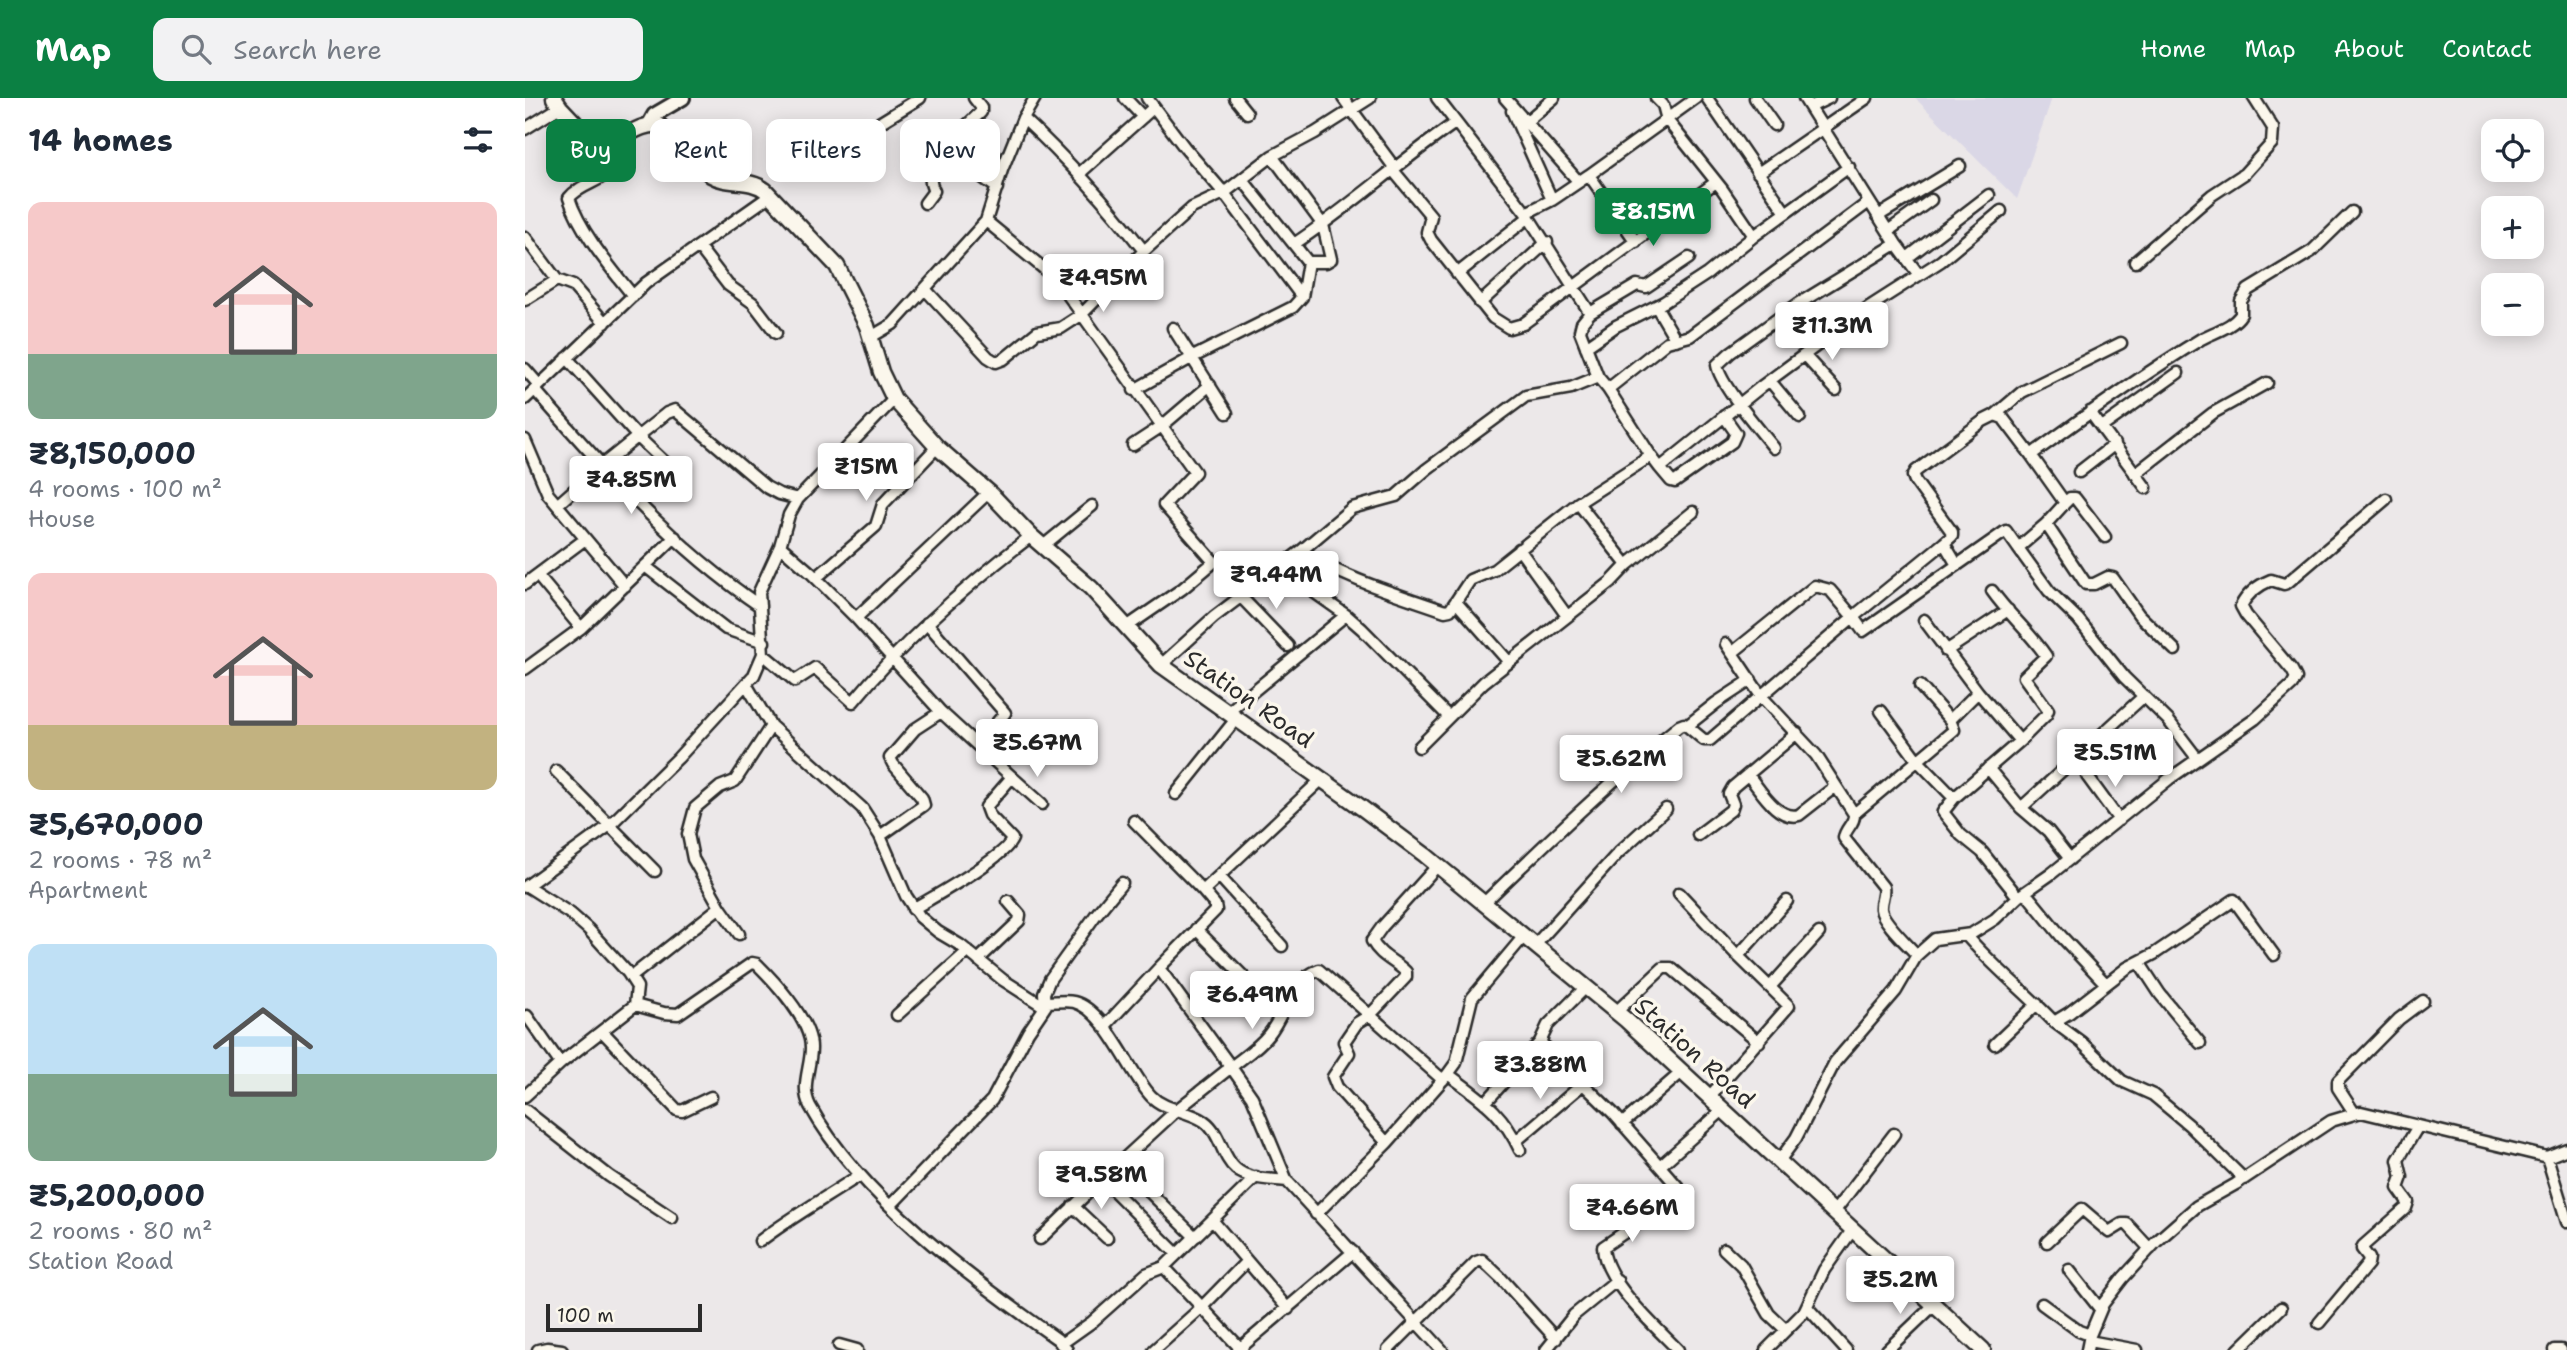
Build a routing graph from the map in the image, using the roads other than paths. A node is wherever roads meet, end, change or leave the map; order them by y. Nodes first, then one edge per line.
1 (683, 98) edge
2 (920, 98) edge
3 (974, 98) edge
4 (1035, 98) edge
5 (1125, 98) edge
6 (1235, 98) edge
7 (1343, 98) edge
8 (1370, 98) edge
9 (1437, 98) edge
10 (1554, 98) edge
11 (1656, 98) edge
12 (1696, 98) edge
13 (1707, 98) edge
14 (1755, 98) edge
15 (1829, 98) edge
16 (1867, 98) edge
17 (2254, 98) edge
18 (1507, 100) edge
19 (557, 103) edge
20 (1150, 103) edge
21 (1807, 103) edge
22 (1351, 110) junction
23 (1247, 113) dead end
24 (1143, 117) junction
25 (1023, 118) junction
26 (572, 119) edge
27 (886, 119) edge
28 (973, 119) edge
29 (1667, 120) junction
30 (1527, 121) junction
31 (1454, 123) junction
32 (649, 124) junction
33 (1774, 125) dead end
34 (1823, 127) junction
35 (525, 129) edge
36 (636, 130) edge
37 (1272, 156) junction
38 (1959, 166) dead end
39 (1849, 167) junction
40 (1393, 168) junction
41 (1080, 173) junction
42 (1758, 173) junction
43 (1589, 175) junction
44 (1242, 179) junction
45 (1577, 181) junction
46 (594, 182) edge
47 (929, 182) edge
48 (989, 182) edge
49 (1716, 182) junction
50 (997, 188) junction
51 (1224, 193) junction
52 (771, 195) junction
53 (1989, 195) dead end
54 (1552, 200) junction
55 (1931, 200) dead end
56 (1869, 202) junction
57 (925, 203) dead end
58 (2001, 211) dead end
59 (2352, 212) dead end
60 (1786, 213) junction
61 (1528, 215) junction
62 (1878, 216) junction
63 (986, 221) junction
64 (1324, 225) junction
65 (1888, 231) junction
66 (1754, 236) junction
67 (525, 237) edge
68 (1547, 242) junction
69 (1636, 242) junction
70 (1294, 244) junction
71 (1896, 244) junction
72 (699, 247) junction
73 (1144, 251) junction
74 (1689, 258) dead end
75 (1907, 258) junction
76 (1308, 262) junction
77 (2134, 262) dead end
78 (1457, 274) junction
79 (1919, 275) junction
80 (557, 280) junction
81 (1571, 286) junction
82 (925, 289) junction
83 (633, 296) junction
84 (1302, 296) junction
85 (525, 300) edge
86 (1480, 303) junction
87 (1656, 306) junction
88 (1590, 313) junction
89 (1081, 315) junction
90 (605, 323) junction
91 (1173, 328) dead end
92 (776, 333) dead end
93 (871, 337) junction
94 (1676, 340) junction
95 (2121, 342) dead end
96 (1586, 347) junction
97 (1805, 356) junction
98 (1193, 357) junction
99 (567, 358) junction
100 (525, 369) edge
101 (2178, 373) dead end
102 (1598, 377) junction
103 (1770, 381) junction
104 (2267, 383) dead end
105 (1210, 385) junction
106 (537, 388) junction
107 (1608, 389) junction
108 (1135, 390) junction
109 (1836, 390) dead end
110 (525, 399) edge
111 (894, 399) junction
112 (1740, 403) junction
113 (2090, 412) junction
114 (1227, 413) dead end
115 (1995, 415) junction
116 (1724, 416) junction
117 (1800, 416) dead end
118 (1161, 426) junction
119 (2102, 427) junction
120 (638, 437) junction
121 (525, 440) edge
122 (2115, 444) junction
123 (1133, 445) dead end
124 (937, 447) junction
125 (1774, 448) dead end
126 (2031, 455) junction
127 (1651, 456) junction
128 (601, 466) junction
129 (1660, 468) junction
130 (674, 471) dead end
131 (2079, 472) dead end
132 (2135, 474) junction
133 (2147, 488) dead end
134 (989, 492) junction
135 (798, 499) junction
136 (2386, 499) dead end
137 (1578, 503) junction
138 (2065, 503) junction
139 (557, 505) junction
140 (1092, 506) dead end
141 (1693, 512) dead end
142 (2046, 524) junction
143 (1031, 536) junction
144 (674, 537) junction
145 (2105, 537) dead end
146 (584, 540) junction
147 (1944, 543) junction
148 (780, 546) junction
149 (1043, 546) junction
150 (2018, 548) junction
151 (1519, 549) junction
152 (1301, 551) junction
153 (1292, 559) junction
154 (1627, 565) junction
155 (1957, 565) junction
156 (645, 566) junction
157 (537, 575) junction
158 (817, 578) junction
159 (525, 584) edge
160 (625, 586) junction
161 (1992, 591) dead end
162 (1241, 597) junction
163 (1456, 602) junction
164 (760, 606) junction
165 (2008, 610) junction
166 (1346, 615) junction
167 (1567, 616) junction
168 (1853, 617) junction
169 (856, 618) junction
170 (1924, 620) dead end
171 (927, 623) junction
172 (1128, 626) junction
173 (581, 628) junction
174 (764, 642) junction
175 (1288, 646) dead end
176 (2175, 650) dead end
177 (1946, 651) junction
178 (764, 654) junction
179 (891, 659) junction
180 (1509, 662) junction
181 (1161, 665) junction
182 (525, 668) edge
183 (1751, 680) junction
184 (746, 684) junction
185 (1920, 686) dead end
186 (1978, 692) junction
187 (1761, 696) junction
188 (2144, 696) junction
189 (1881, 711) dead end
190 (941, 712) junction
191 (1232, 716) junction
192 (1449, 717) junction
193 (1950, 720) junction
194 (771, 726) junction
195 (1687, 726) junction
196 (1797, 733) junction
197 (2020, 741) junction
198 (978, 745) junction
199 (1419, 747) dead end
200 (2197, 758) junction
201 (1917, 760) junction
202 (1988, 768) junction
203 (556, 771) dead end
204 (1748, 775) junction
205 (2087, 776) dead end
206 (1012, 777) junction
207 (1322, 779) junction
208 (1836, 786) junction
209 (1176, 794) dead end
210 (1954, 798) junction
211 (1042, 804) dead end
212 (2021, 808) junction
213 (1665, 809) dead end
214 (1854, 814) junction
215 (2119, 820) junction
216 (1134, 821) dead end
217 (610, 825) junction
218 (1698, 835) dead end
219 (880, 836) junction
220 (2070, 859) junction
221 (1438, 865) junction
222 (656, 871) dead end
223 (1219, 876) junction
224 (1122, 883) dead end
225 (526, 887) edge
226 (1203, 891) junction
227 (1679, 893) dead end
228 (2021, 894) junction
229 (1008, 901) dead end
230 (1787, 901) dead end
231 (1484, 903) junction
232 (720, 906) junction
233 (913, 909) junction
234 (1196, 929) junction
235 (1819, 933) dead end
236 (739, 934) dead end
237 (1966, 935) junction
238 (1529, 941) junction
239 (1282, 946) dead end
240 (968, 951) junction
241 (1917, 955) junction
242 (2273, 955) dead end
243 (1738, 956) junction
244 (978, 960) junction
245 (2139, 962) junction
246 (1159, 968) junction
247 (631, 977) junction
248 (1245, 978) dead end
249 (2106, 984) junction
250 (1586, 987) junction
251 (1770, 987) junction
252 (2423, 1001) dead end
253 (2037, 1004) junction
254 (635, 1005) junction
255 (1045, 1007) junction
256 (1616, 1012) junction
257 (897, 1015) dead end
258 (1370, 1015) junction
259 (527, 1016) dead end
260 (2054, 1022) junction
261 (1104, 1027) junction
262 (602, 1031) junction
263 (1540, 1042) junction
264 (1759, 1042) junction
265 (2200, 1043) dead end
266 (1995, 1044) dead end
267 (561, 1063) junction
268 (1231, 1067) junction
269 (1683, 1071) junction
270 (1445, 1077) junction
271 (1583, 1084) junction
272 (525, 1096) edge
273 (1710, 1096) junction
274 (711, 1097) dead end
275 (1485, 1103) junction
276 (1178, 1109) junction
277 (1724, 1109) junction
278 (525, 1110) edge
279 (2355, 1114) junction
280 (1622, 1124) junction
281 (2418, 1126) junction
282 (1894, 1134) dead end
283 (1387, 1143) junction
284 (2567, 1149) edge
285 (2547, 1157) junction
286 (1779, 1161) junction
287 (1120, 1163) junction
288 (1660, 1166) junction
289 (860, 1175) junction
290 (1256, 1177) junction
291 (1101, 1179) junction
292 (2244, 1179) junction
293 (1287, 1181) junction
294 (891, 1205) junction
295 (1073, 1206) junction
296 (1834, 1212) junction
297 (1316, 1213) junction
298 (672, 1218) dead end
299 (1213, 1221) junction
300 (2567, 1222) edge
301 (1853, 1229) junction
302 (1195, 1237) junction
303 (1107, 1238) dead end
304 (1040, 1239) dead end
305 (759, 1241) dead end
306 (2047, 1242) dead end
307 (1724, 1249) dead end
308 (2150, 1249) junction
309 (1353, 1252) junction
310 (1177, 1254) junction
311 (1247, 1261) junction
312 (1164, 1267) junction
313 (2069, 1270) dead end
314 (1617, 1280) junction
315 (2042, 1304) dead end
316 (1934, 1305) junction
317 (1807, 1307) junction
318 (1201, 1308) junction
319 (2281, 1308) dead end
320 (1288, 1309) junction
321 (2100, 1309) junction
322 (1418, 1322) junction
323 (2319, 1323) dead end
324 (1786, 1330) junction
325 (1556, 1339) junction
326 (2088, 1342) edge
327 (839, 1345) dead end
328 (1064, 1347) edge
329 (1240, 1349) edge
330 (538, 1350) edge
331 (562, 1350) edge
332 (857, 1350) edge
333 (1154, 1350) edge
334 (1388, 1350) edge
335 (1442, 1350) edge
336 (1546, 1350) edge
337 (1678, 1350) edge
338 (1766, 1350) edge
339 (1846, 1350) edge
340 (1887, 1350) edge
341 (1983, 1350) edge
342 (2137, 1350) edge
343 (2238, 1350) edge
344 (2554, 1350) edge
345 (2561, 1350) edge

1 - 32 street
2 - 27 street
3 - 28 street
4 - 25 street
5 - 24 street
6 - 23 street
7 - 22 street
8 - 22 street
9 - 31 street
10 - 30 street
11 - 29 street
12 - 29 street
13 - 42 street
14 - 33 street
15 - 21 street
16 - 34 street
17 - 77 street
18 - 30 street
18 - 54 street
19 - 26 main road
19 - 35 street
20 - 24 street
20 - 51 street
21 - 34 street
22 - 37 street
22 - 40 street
24 - 41 street
25 - 41 street
25 - 50 street
29 - 43 street
29 - 49 street
30 - 45 street
31 - 40 street
31 - 61 street
32 - 36 main road
32 - 52 main road, Station Road
34 - 39 street
34 - 42 street
37 - 44 street
37 - 64 street
38 - 62 street
39 - 56 street
39 - 60 street
40 - 64 street
40 - 78 street
41 - 73 street
42 - 60 street
43 - 45 street
43 - 69 street
44 - 51 street
44 - 70 street
45 - 54 street
46 - 83 street
47 - 57 street
48 - 50 street
49 - 66 street
49 - 69 street
50 - 63 street
51 - 73 street
51 - 84 street
52 - 72 street
52 - 93 main road, Station Road
53 - 75 street
54 - 61 street
55 - 65 street
56 - 62 street
56 - 94 street
58 - 79 street
59 - 113 street
60 - 66 street
61 - 68 street
61 - 78 street
62 - 65 street
63 - 82 street
63 - 89 street
64 - 70 street
64 - 76 street
65 - 71 street
66 - 87 street
67 - 80 street
68 - 81 street
68 - 86 street
69 - 81 street
70 - 76 street
71 - 75 street
71 - 112 street
72 - 83 street
72 - 92 street
73 - 89 street
74 - 88 street
75 - 79 street
76 - 84 street
78 - 86 street
79 - 97 street
80 - 85 street
80 - 90 street
81 - 86 street
81 - 88 street
82 - 89 street
82 - 93 street
83 - 90 street
84 - 98 street
87 - 94 street
87 - 96 street
88 - 96 street
89 - 108 street
90 - 99 street
91 - 98 street
93 - 111 main road, Station Road
94 - 107 street
95 - 115 street
96 - 102 street
97 - 103 street
97 - 109 street
98 - 105 street
98 - 108 street
99 - 106 street
99 - 120 street
100 - 106 street
101 - 119 street
102 - 107 street
102 - 152 street
103 - 112 street
103 - 117 street
104 - 132 street
105 - 114 street
105 - 118 street
106 - 110 street
106 - 128 street
107 - 127 street
108 - 118 street
111 - 124 main road, Station Road
111 - 135 street
112 - 116 street
112 - 125 street
113 - 119 street
113 - 126 street
115 - 126 street
115 - 147 street
116 - 129 street
116 - 129 street
118 - 123 street
118 - 172 street
119 - 122 street
120 - 128 street
120 - 130 street
120 - 135 street
121 - 139 street
122 - 131 street
122 - 132 street
124 - 134 main road, Station Road
124 - 158 street
126 - 138 street
127 - 129 street
127 - 137 street
128 - 139 street
128 - 144 street
132 - 133 street
134 - 143 main road, Station Road
134 - 169 street
135 - 148 street
136 - 200 street
137 - 151 street
137 - 154 street
138 - 142 street
138 - 145 street
139 - 146 street
140 - 149 street
141 - 154 street
142 - 150 street
142 - 176 street
143 - 149 main road, Station Road
143 - 171 street
144 - 156 street
144 - 164 street
146 - 157 street
146 - 160 street
147 - 155 street
147 - 168 street
148 - 158 street
148 - 164 street
149 - 172 main road, Station Road
150 - 155 street
150 - 188 street
151 - 163 street
151 - 167 street
152 - 153 street
152 - 163 street
153 - 162 street
153 - 166 street
154 - 167 street
155 - 168 street
156 - 160 street
156 - 174 street
157 - 159 street
157 - 173 street
158 - 169 street
160 - 173 street
161 - 165 street
162 - 175 street
162 - 181 street
163 - 180 street
164 - 174 street
165 - 177 street
165 - 197 street
166 - 191 street
166 - 192 street
167 - 180 street
168 - 183 street
168 - 187 street
169 - 179 street
170 - 177 street
171 - 179 street
171 - 198 street
172 - 181 main road, Station Road
173 - 182 street
174 - 178 street
177 - 186 street
178 - 179 street
178 - 184 street
179 - 190 street
180 - 192 street
181 - 191 main road, Station Road
183 - 187 street
183 - 195 street
184 - 194 street
184 - 217 street
185 - 193 street
186 - 193 street
186 - 197 street
187 - 195 street
187 - 196 street
188 - 200 street
188 - 212 street
189 - 201 street
190 - 198 street
190 - 219 street
191 - 207 main road, Station Road
191 - 209 street
192 - 199 street
193 - 201 street
194 - 219 street
194 - 232 street
195 - 231 street
196 - 204 street
196 - 208 street
197 - 202 street
198 - 206 street
200 - 215 street
201 - 210 street
201 - 214 street
202 - 210 street
202 - 212 street
203 - 217 street
204 - 208 street
204 - 218 street
205 - 215 street
206 - 211 street
206 - 233 street
207 - 221 main road, Station Road
207 - 223 street
208 - 214 street
210 - 228 street
212 - 220 street
213 - 238 street
214 - 241 street
215 - 220 street
216 - 226 street
217 - 222 street
217 - 225 street
219 - 233 street
220 - 228 street
221 - 231 main road, Station Road
221 - 258 street
223 - 226 street
223 - 239 street
224 - 255 street
225 - 247 street
226 - 234 street
227 - 243 street
228 - 237 street
228 - 249 street
229 - 244 street
230 - 243 street
231 - 238 main road, Station Road
232 - 236 street
232 - 247 street
233 - 240 street
234 - 246 street
234 - 248 street
235 - 251 street
237 - 241 street
237 - 253 street
238 - 250 main road, Station Road
238 - 270 street
240 - 244 street
240 - 257 street
241 - 286 street
242 - 245 street
243 - 251 street
244 - 255 street
245 - 249 street
245 - 265 street
246 - 261 street
246 - 268 street
247 - 254 street
249 - 260 street
250 - 256 main road, Station Road
250 - 263 street
251 - 264 street
252 - 279 street
253 - 260 street
253 - 266 street
254 - 262 street
254 - 289 street
255 - 261 street
255 - 294 street
256 - 264 street
256 - 269 main road, Station Road
258 - 268 street
258 - 270 street
258 - 283 street
259 - 267 street
260 - 292 street
261 - 276 street
262 - 267 street
262 - 274 street
263 - 271 street
263 - 275 street
264 - 273 street
267 - 272 street
268 - 276 street
268 - 293 street
269 - 273 main road, Station Road
269 - 280 street
270 - 275 street
270 - 283 street
271 - 275 street
271 - 280 street
273 - 277 main road, Station Road
276 - 287 street
276 - 290 street
277 - 286 main road, Station Road
277 - 288 street
278 - 298 street
279 - 281 street
279 - 292 street
280 - 288 street
281 - 285 street
281 - 323 street
282 - 296 street
283 - 297 street
284 - 285 street
285 - 300 street
286 - 296 main road, Station Road
287 - 291 street
287 - 302 street
288 - 314 street
289 - 294 street
289 - 305 street
290 - 293 street
290 - 299 street
291 - 295 street
291 - 310 street
292 - 308 street
293 - 297 street
294 - 328 street
295 - 303 street
295 - 304 street
296 - 301 main road, Station Road
297 - 309 street
299 - 302 street
299 - 311 street
301 - 316 main road, Station Road
301 - 317 street
302 - 310 street
306 - 308 street
307 - 324 street
308 - 321 street
309 - 320 street
309 - 322 street
310 - 312 street
311 - 318 street
311 - 320 street
312 - 318 street
312 - 328 street
313 - 321 street
314 - 325 street
314 - 337 street
315 - 326 street
316 - 340 street
316 - 341 main road, Station Road
317 - 324 street
317 - 339 street
318 - 329 street
318 - 333 street
319 - 343 street
320 - 329 street
321 - 326 street
322 - 325 street
322 - 334 street
322 - 335 street
324 - 338 street
325 - 336 street
326 - 342 street
327 - 332 street
330 - 331 street
344 - 345 street

